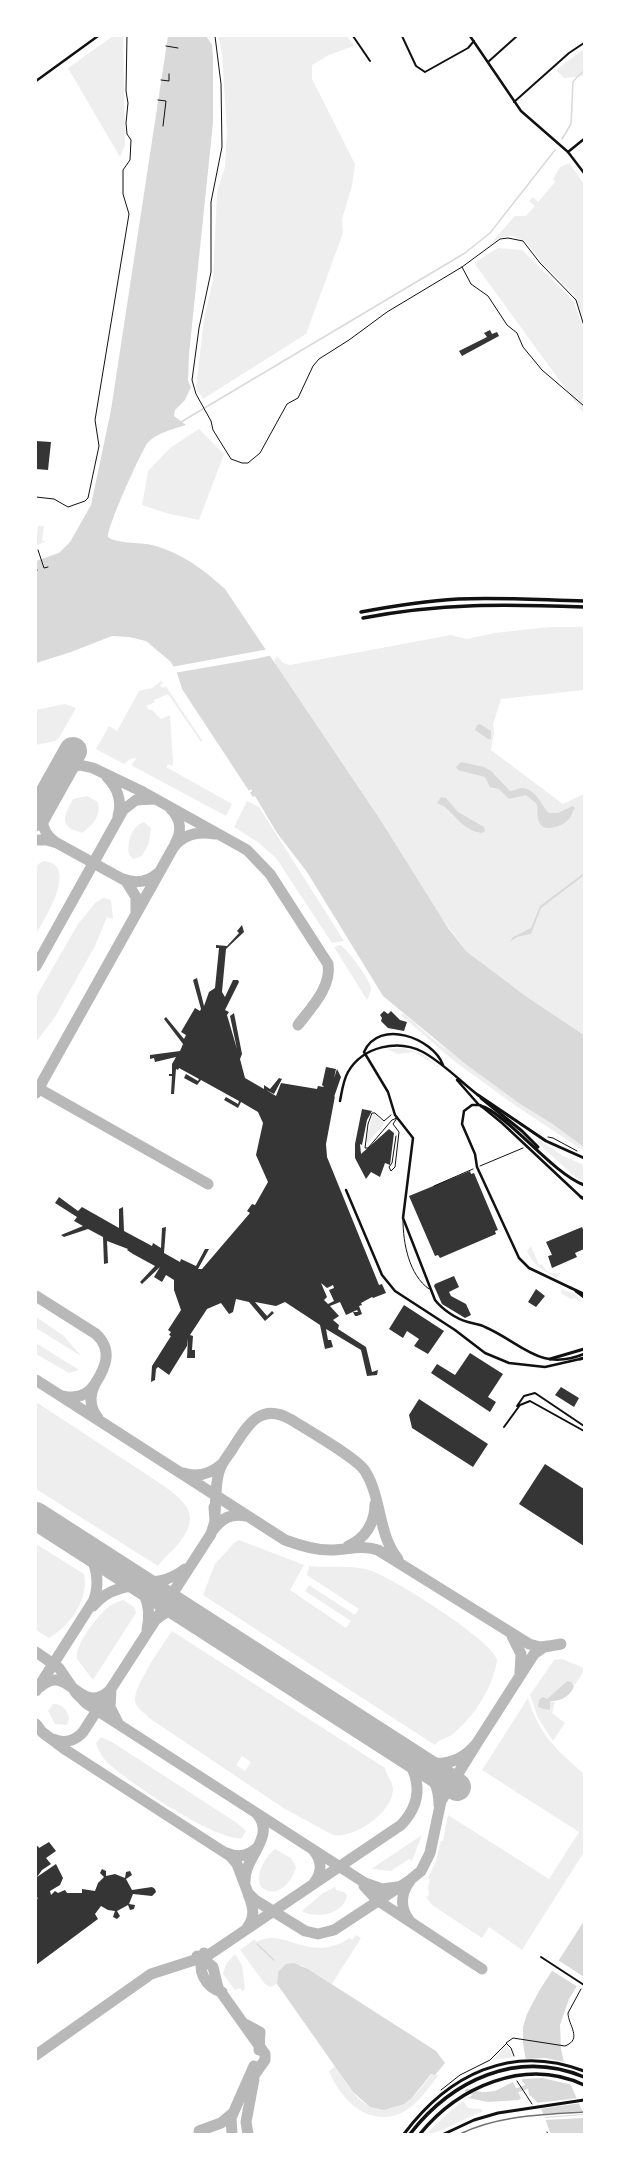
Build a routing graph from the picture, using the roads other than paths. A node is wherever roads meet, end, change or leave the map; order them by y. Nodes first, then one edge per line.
1 (98, 36) edge
2 (353, 36) edge
3 (402, 36) edge
4 (470, 36) edge
5 (517, 36) edge
6 (474, 41) junction
7 (584, 42) edge
8 (370, 61) dead end
9 (488, 62) junction
10 (36, 80) edge
11 (514, 102) junction
12 (584, 140) edge
13 (568, 152) junction
14 (584, 173) edge
15 (584, 602) edge
16 (584, 607) edge
17 (361, 612) dead end
18 (362, 618) dead end
19 (443, 1065) junction
20 (453, 1075) junction
21 (478, 1095) junction
22 (340, 1101) dead end
23 (480, 1106) junction
24 (391, 1115) dead end
25 (397, 1118) junction
26 (403, 1126) junction
27 (398, 1131) junction
28 (396, 1136) dead end
29 (547, 1157) junction
30 (584, 1158) edge
31 (584, 1185) edge
32 (346, 1190) dead end
33 (583, 1199) edge
34 (403, 1218) junction
35 (571, 1288) junction
36 (432, 1292) junction
37 (584, 1294) edge
38 (584, 1297) edge
39 (584, 1349) edge
40 (584, 1354) edge
41 (550, 1359) junction
42 (582, 1359) edge
43 (516, 1409) junction
44 (584, 1426) edge
45 (504, 1427) dead end
46 (584, 1431) edge
47 (541, 1957) dead end
48 (584, 1985) edge
49 (584, 2071) edge
50 (584, 2077) edge
51 (584, 2085) edge
52 (582, 2100) edge
53 (404, 2134) edge
54 (410, 2134) edge
55 (420, 2134) edge
56 (444, 2134) edge

1 - 10 street
2 - 8 street
3 - 6 street
4 - 6 street
5 - 9 street
6 - 9 street
7 - 11 street
9 - 11 street
11 - 13 street
12 - 13 street
13 - 14 street
15 - 17 highway
16 - 18 highway
19 - 20 street
19 - 22 street
19 - 25 street
20 - 21 street
20 - 23 street
21 - 29 main road
21 - 30 main road
23 - 29 main road
23 - 33 street
23 - 35 street
24 - 25 lane
25 - 26 street
25 - 27 lane
26 - 27 lane
26 - 34 street
27 - 28 lane
29 - 31 main road
32 - 42 street
34 - 36 street
34 - 36 lane
35 - 37 main road
35 - 38 main road
36 - 41 street
39 - 41 main road
40 - 41 street
43 - 44 street
43 - 45 street
43 - 46 street
47 - 48 street
49 - 53 main road
50 - 54 highway
51 - 55 highway
52 - 56 main road

